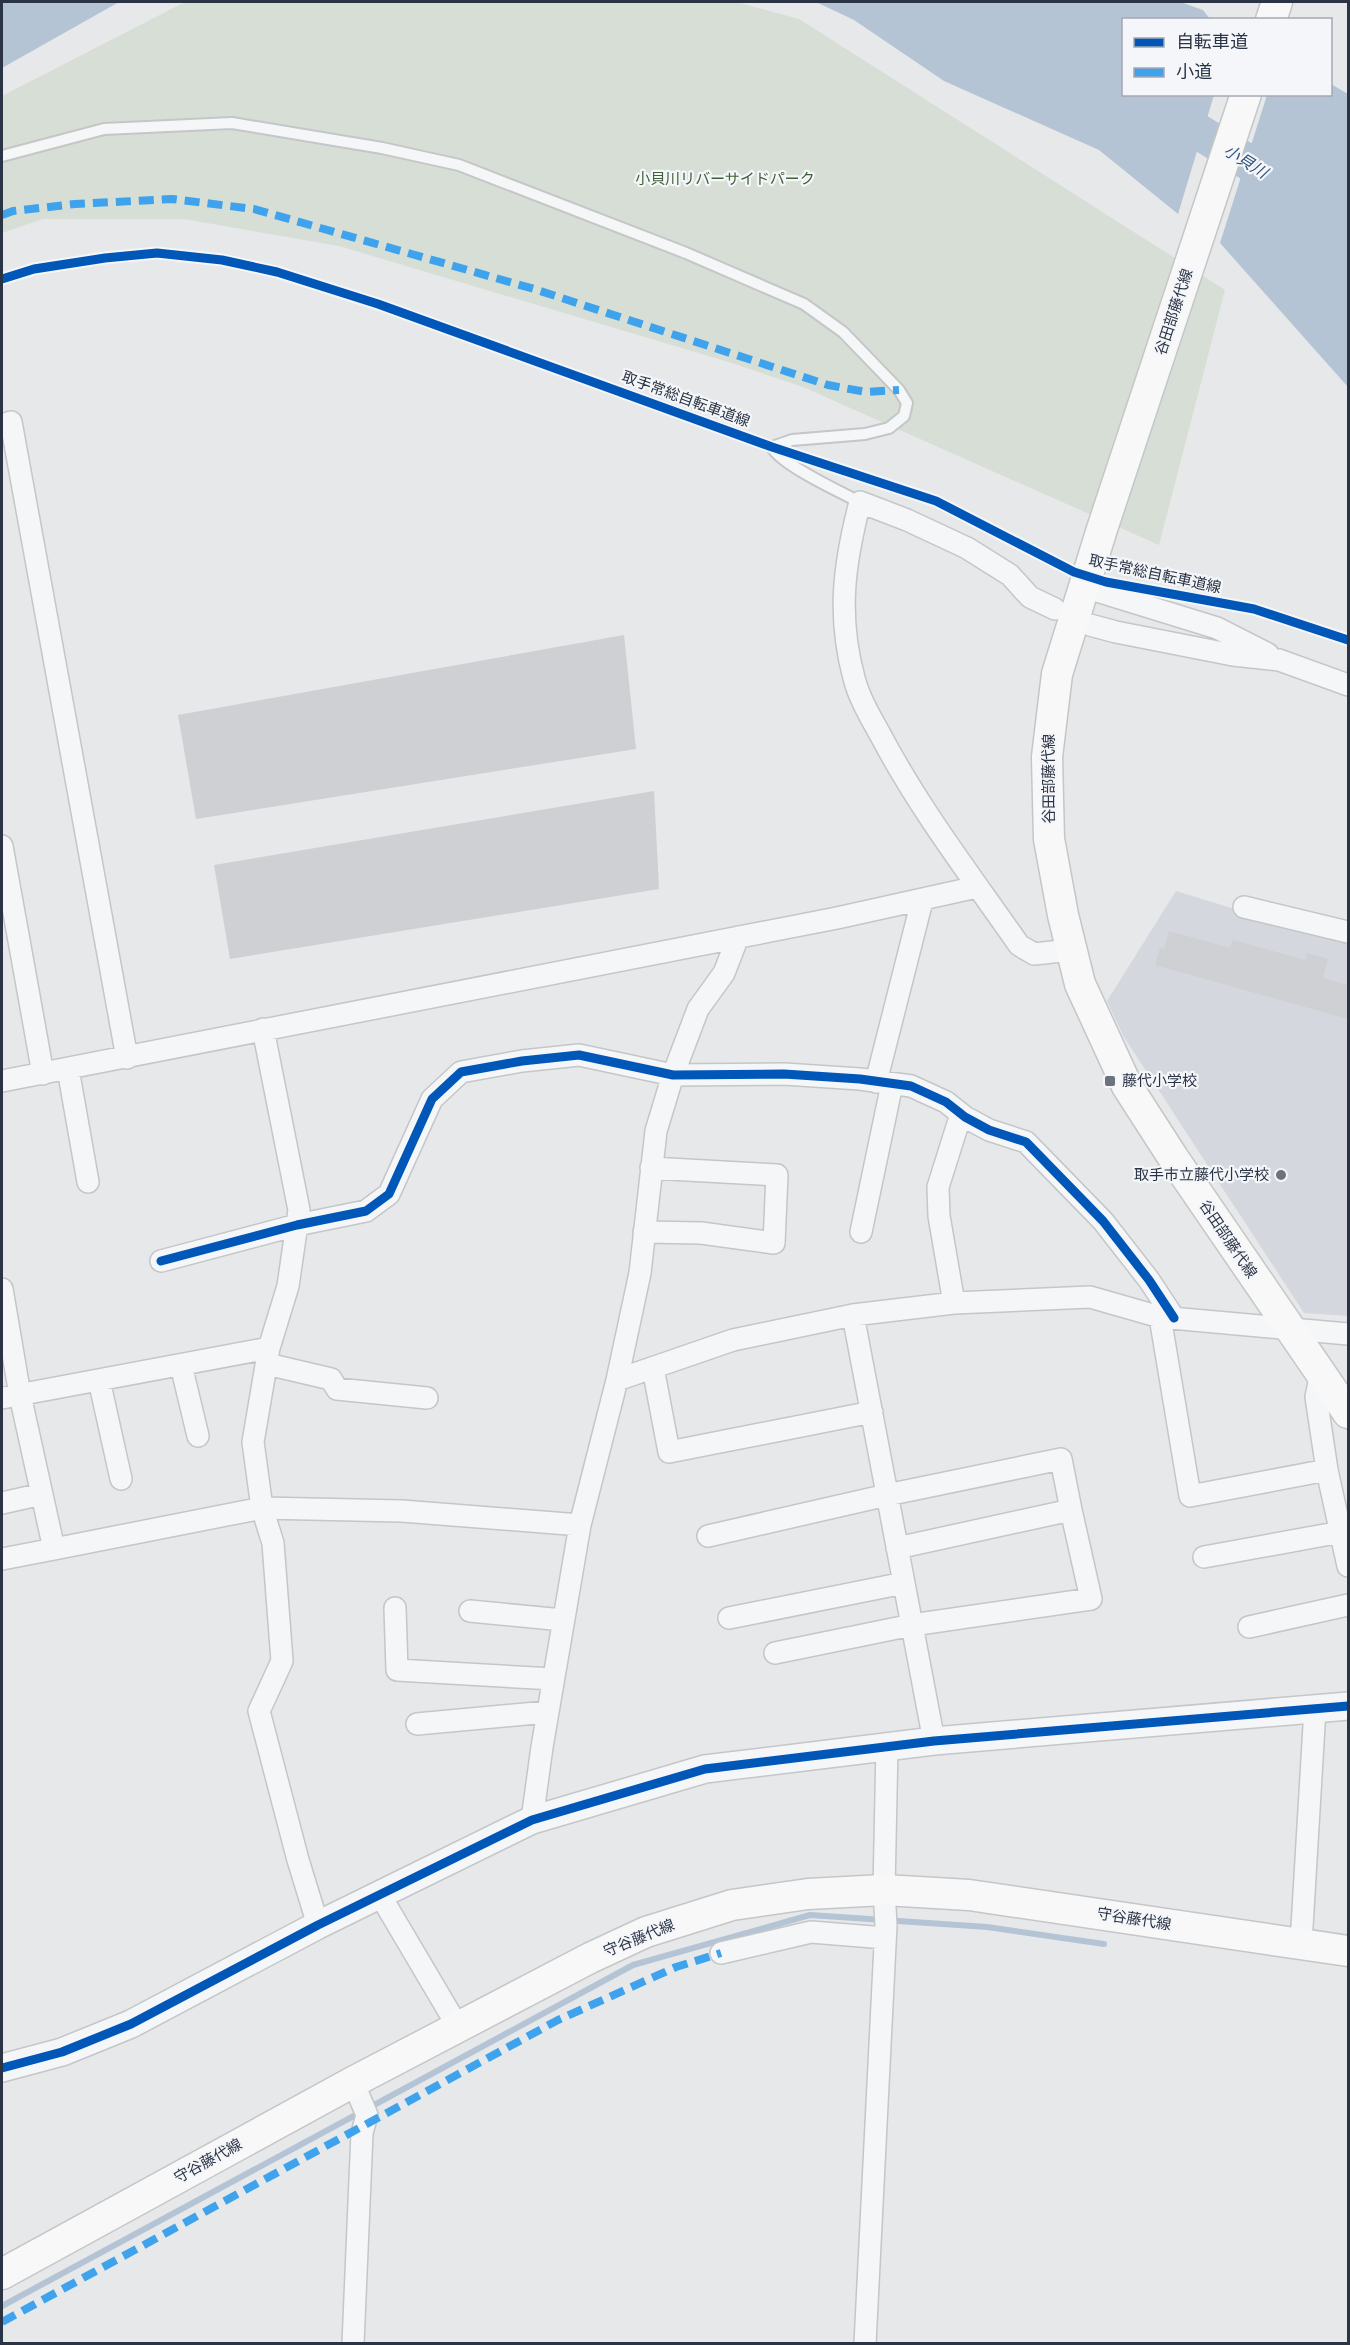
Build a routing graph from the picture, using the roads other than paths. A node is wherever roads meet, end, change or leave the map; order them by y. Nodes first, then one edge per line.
1 (1277, 2) edge
2 (1272, 18) edge
3 (1245, 96) edge
4 (2, 156) edge
5 (2, 425) edge
6 (860, 502) junction
7 (1084, 585) junction
8 (1055, 609) dead end
9 (1090, 626) dead end
10 (1279, 660) junction
11 (1348, 685) edge
12 (2, 846) edge
13 (977, 887) junction
14 (922, 901) junction
15 (1244, 906) dead end
16 (1348, 932) edge
17 (738, 937) junction
18 (1071, 950) junction
19 (263, 1029) junction
20 (127, 1058) junction
21 (68, 1069) junction
22 (43, 1074) junction
23 (673, 1075) junction
24 (2, 1081) edge
25 (884, 1083) junction
26 (961, 1114) junction
27 (651, 1168) junction
28 (88, 1182) dead end
29 (297, 1225) junction
30 (644, 1232) junction
31 (861, 1232) dead end
32 (161, 1261) dead end
33 (2, 1289) edge
34 (954, 1303) junction
35 (853, 1315) junction
36 (1167, 1317) junction
37 (1290, 1328) junction
38 (1348, 1334) edge
39 (268, 1356) junction
40 (181, 1365) junction
41 (653, 1368) junction
42 (1321, 1373) junction
43 (99, 1380) junction
44 (616, 1380) junction
45 (11, 1397) edge
46 (427, 1398) dead end
47 (872, 1412) junction
48 (1348, 1413) edge
49 (198, 1436) dead end
50 (1327, 1470) junction
51 (121, 1479) dead end
52 (42, 1494) junction
53 (887, 1495) junction
54 (2, 1503) edge
55 (262, 1508) junction
56 (1071, 1510) junction
57 (579, 1525) junction
58 (1341, 1532) junction
59 (708, 1536) dead end
60 (897, 1548) junction
61 (54, 1549) junction
62 (1204, 1557) dead end
63 (2, 1558) edge
64 (1348, 1566) edge
65 (904, 1582) junction
66 (1348, 1605) edge
67 (395, 1608) dead end
68 (470, 1611) dead end
69 (729, 1618) dead end
70 (563, 1620) junction
71 (912, 1625) junction
72 (1249, 1627) dead end
73 (775, 1653) dead end
74 (553, 1679) junction
75 (1348, 1706) edge
76 (1315, 1709) junction
77 (547, 1712) junction
78 (417, 1724) dead end
79 (934, 1741) junction
80 (887, 1746) junction
81 (532, 1820) junction
82 (884, 1890) junction
83 (380, 1895) junction
84 (318, 1925) junction
85 (885, 1938) junction
86 (1301, 1944) junction
87 (1348, 1951) edge
88 (721, 1953) dead end
89 (458, 2027) junction
90 (2, 2068) edge
91 (353, 2082) junction
92 (2, 2274) edge
93 (353, 2343) edge
94 (865, 2343) edge

1 - 2 main road
3 - 7 main road, 谷田部藤代線
4 - 6 lane
5 - 20 street
6 - 8 street
6 - 13 street
7 - 10 street
7 - 18 main road, 谷田部藤代線
9 - 10 street
10 - 11 street
12 - 22 street
13 - 14 street
13 - 18 street
14 - 17 street
14 - 25 street
15 - 16 street
17 - 19 street
17 - 23 street
18 - 37 main road, 谷田部藤代線
19 - 20 street
19 - 29 street
20 - 21 street
21 - 22 street
21 - 28 street
22 - 24 street
23 - 25 street
23 - 27 street
23 - 29 street
25 - 26 street
25 - 31 street
26 - 34 street
26 - 36 street
27 - 30 street
27 - 30 street
29 - 32 street
29 - 39 street
30 - 44 street
33 - 45 street
34 - 35 street
34 - 36 street
35 - 41 street
35 - 47 street
36 - 37 street
36 - 50 street
37 - 38 street
37 - 42 main road, 谷田部藤代線
39 - 40 street
39 - 46 street
39 - 55 street
40 - 43 street
40 - 49 street
41 - 44 street
41 - 47 street
42 - 48 main road, 谷田部藤代線
42 - 50 street
43 - 45 street
43 - 51 street
44 - 57 street
45 - 52 street
47 - 53 street
50 - 58 street
52 - 54 street
52 - 61 street
53 - 56 street
53 - 59 street
53 - 60 street
55 - 57 street
55 - 61 street
55 - 84 street
56 - 60 street
56 - 71 street
57 - 70 street
58 - 62 street
58 - 64 street
60 - 65 street
61 - 63 street
65 - 69 street
65 - 71 street
66 - 72 street
67 - 74 street
68 - 70 street
70 - 74 street
71 - 73 street
71 - 79 street
74 - 77 street
75 - 76 street
76 - 79 street
76 - 86 street
77 - 78 street
77 - 81 street
79 - 80 street
80 - 81 street
80 - 82 street
81 - 83 street
82 - 85 street
82 - 86 main road, 守谷藤代線
82 - 89 main road, 守谷藤代線
83 - 84 street
83 - 89 street
84 - 90 street
85 - 88 street
85 - 94 street
86 - 87 main road, 守谷藤代線
89 - 91 main road, 守谷藤代線
91 - 92 main road, 守谷藤代線
91 - 93 street

